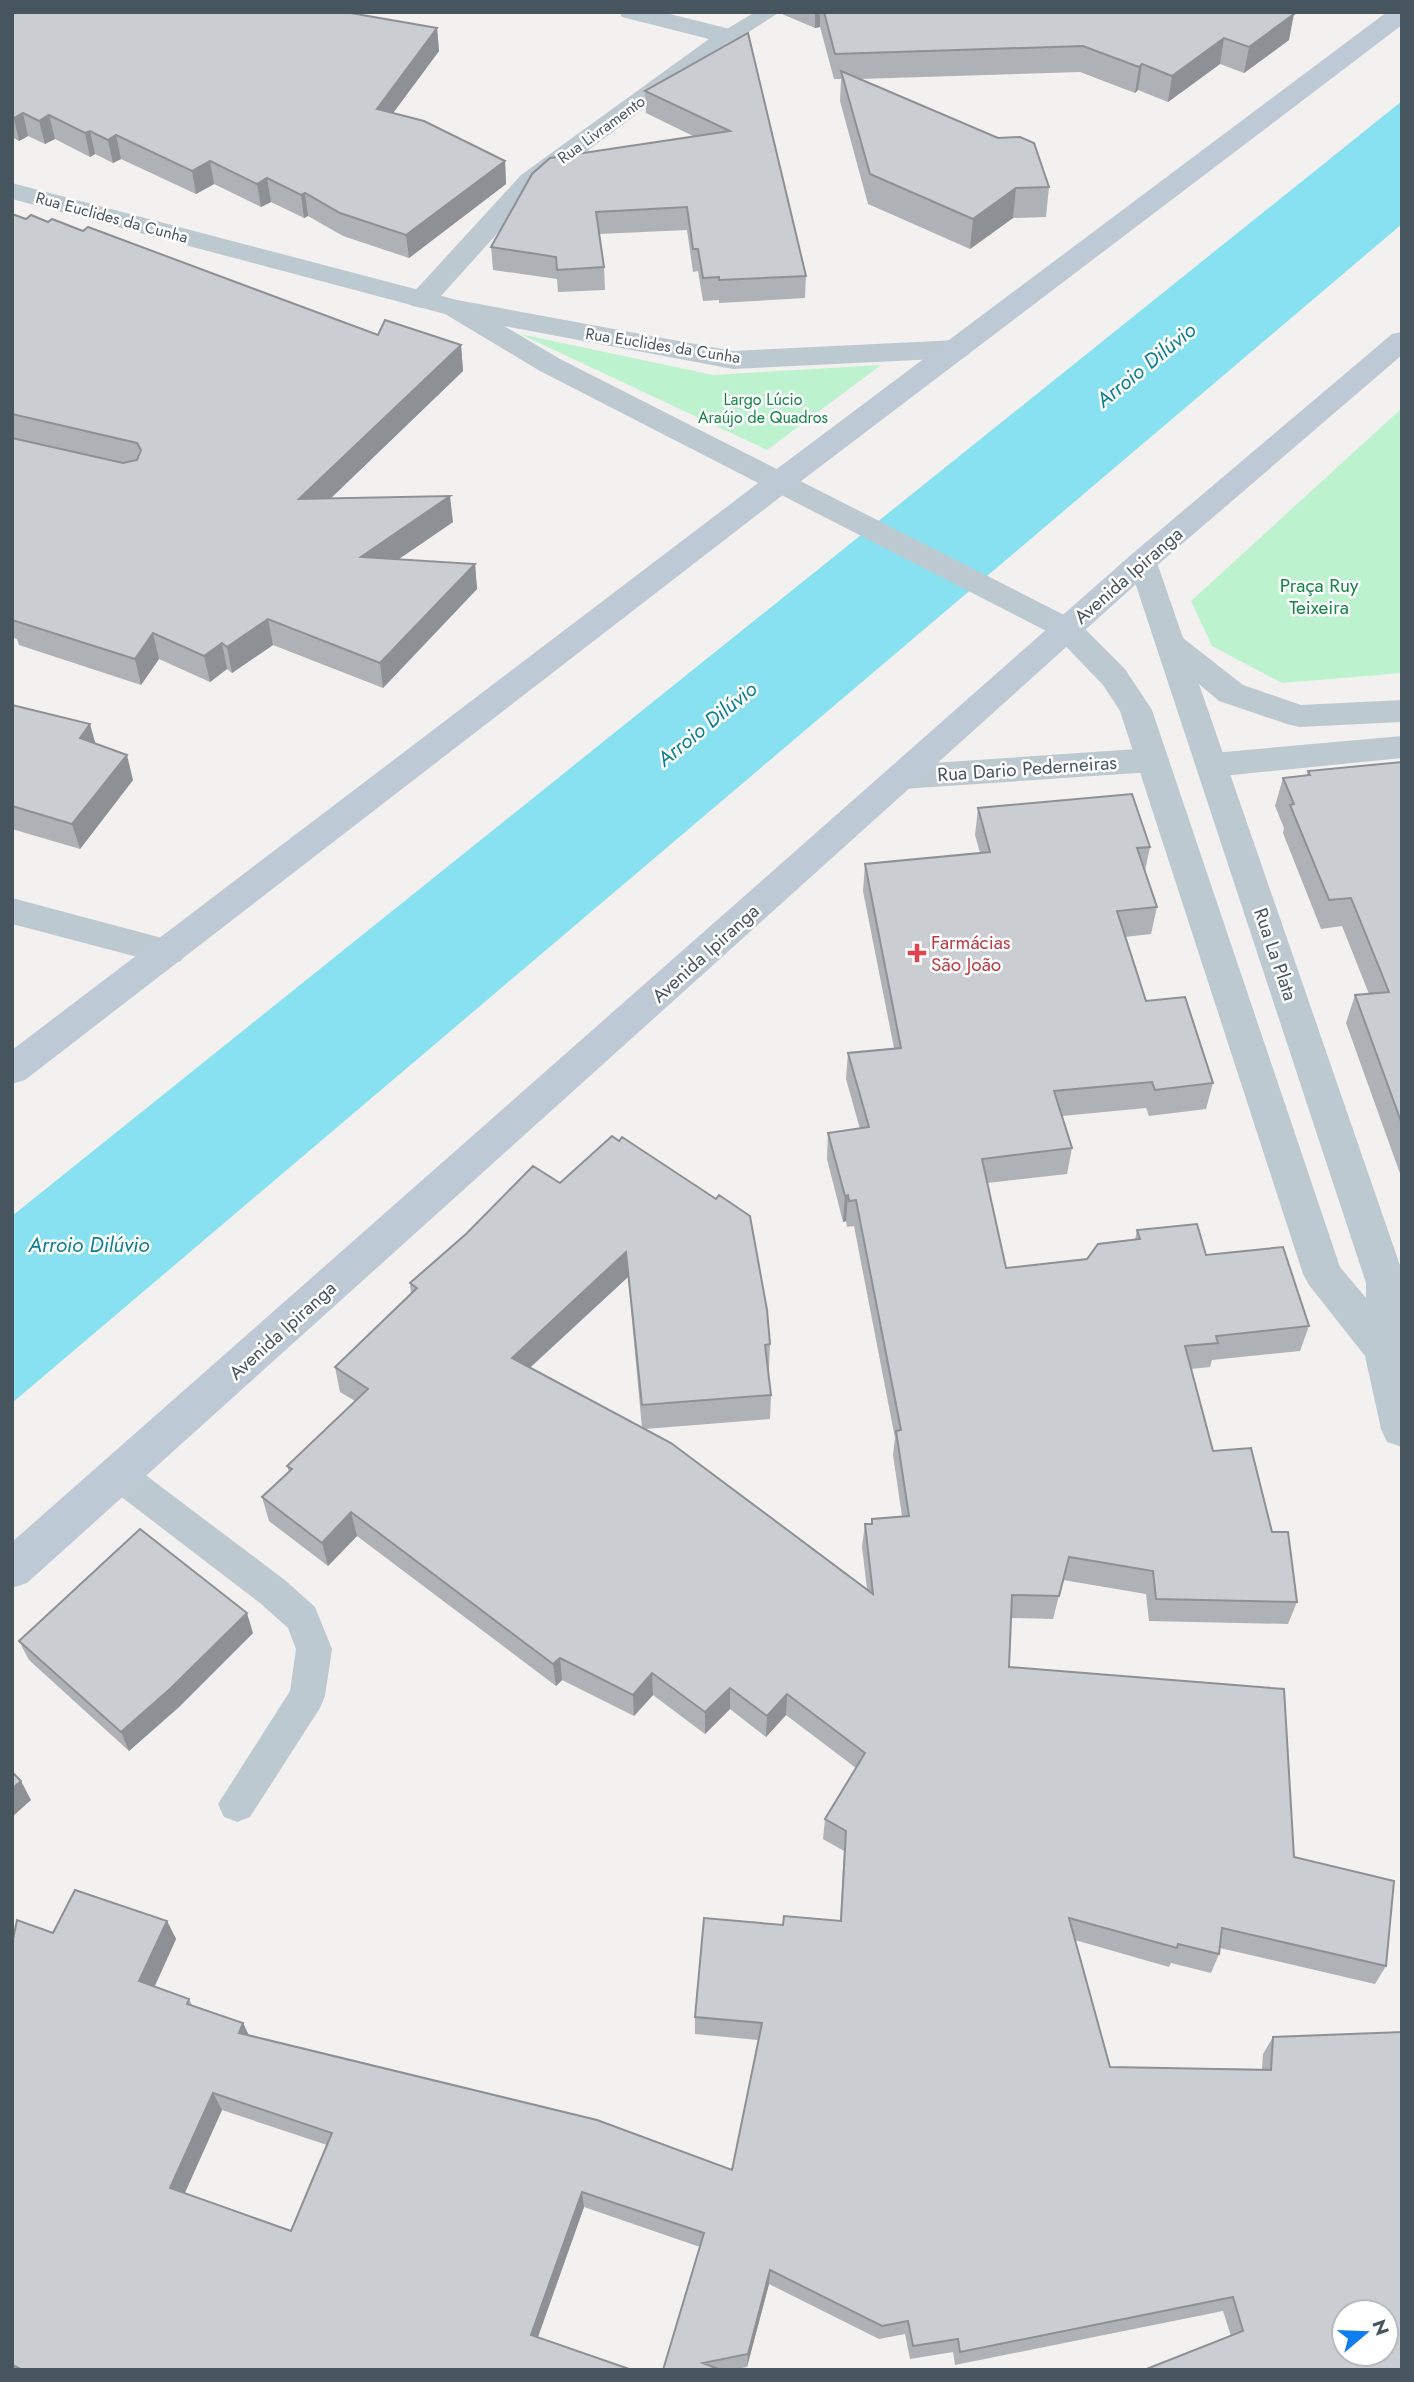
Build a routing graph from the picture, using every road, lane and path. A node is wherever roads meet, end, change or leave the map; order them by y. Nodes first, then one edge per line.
1 (631, 12) edge
2 (770, 12) edge
3 (1402, 13) edge
4 (729, 36) junction
5 (12, 191) edge
6 (422, 300) junction
7 (455, 308) junction
8 (1402, 340) edge
9 (958, 349) junction
10 (780, 481) junction
11 (1143, 561) junction
12 (990, 589) joint
13 (1067, 629) junction
14 (1172, 645) junction
15 (1402, 711) edge
16 (1402, 747) edge
17 (1152, 760) junction
18 (1213, 765) junction
19 (903, 777) junction
20 (12, 911) edge
21 (168, 952) junction
22 (12, 1070) edge
23 (1393, 1349) edge
24 (1402, 1429) edge
25 (119, 1475) junction
26 (12, 1569) edge
27 (237, 1804) dead end

1 - 4 street
2 - 4 lane, Rua Livramento
3 - 9 main road
4 - 6 street, Rua Livramento
5 - 6 street, Rua Euclides da Cunha
6 - 7 street, Rua Euclides da Cunha
7 - 9 street, Rua Euclides da Cunha
7 - 10 street, Rua Euclides da Cunha
8 - 11 main road, Avenida Ipiranga
9 - 10 main road
10 - 12 street, Rua Euclides da Cunha
10 - 21 main road
11 - 13 main road, Avenida Ipiranga
11 - 14 street, Rua La Plata
12 - 13 street, Rua La Plata
13 - 17 street, Rua La Plata
13 - 19 main road, Avenida Ipiranga
14 - 15 street
14 - 18 street, Rua La Plata
16 - 18 street
17 - 19 street, Rua Dario Pederneiras
17 - 23 street, Rua La Plata
18 - 23 street, Rua La Plata
19 - 25 main road, Avenida Ipiranga
20 - 21 street
21 - 22 main road
23 - 24 street, Rua La Plata
25 - 26 main road, Avenida Ipiranga
25 - 27 lane

